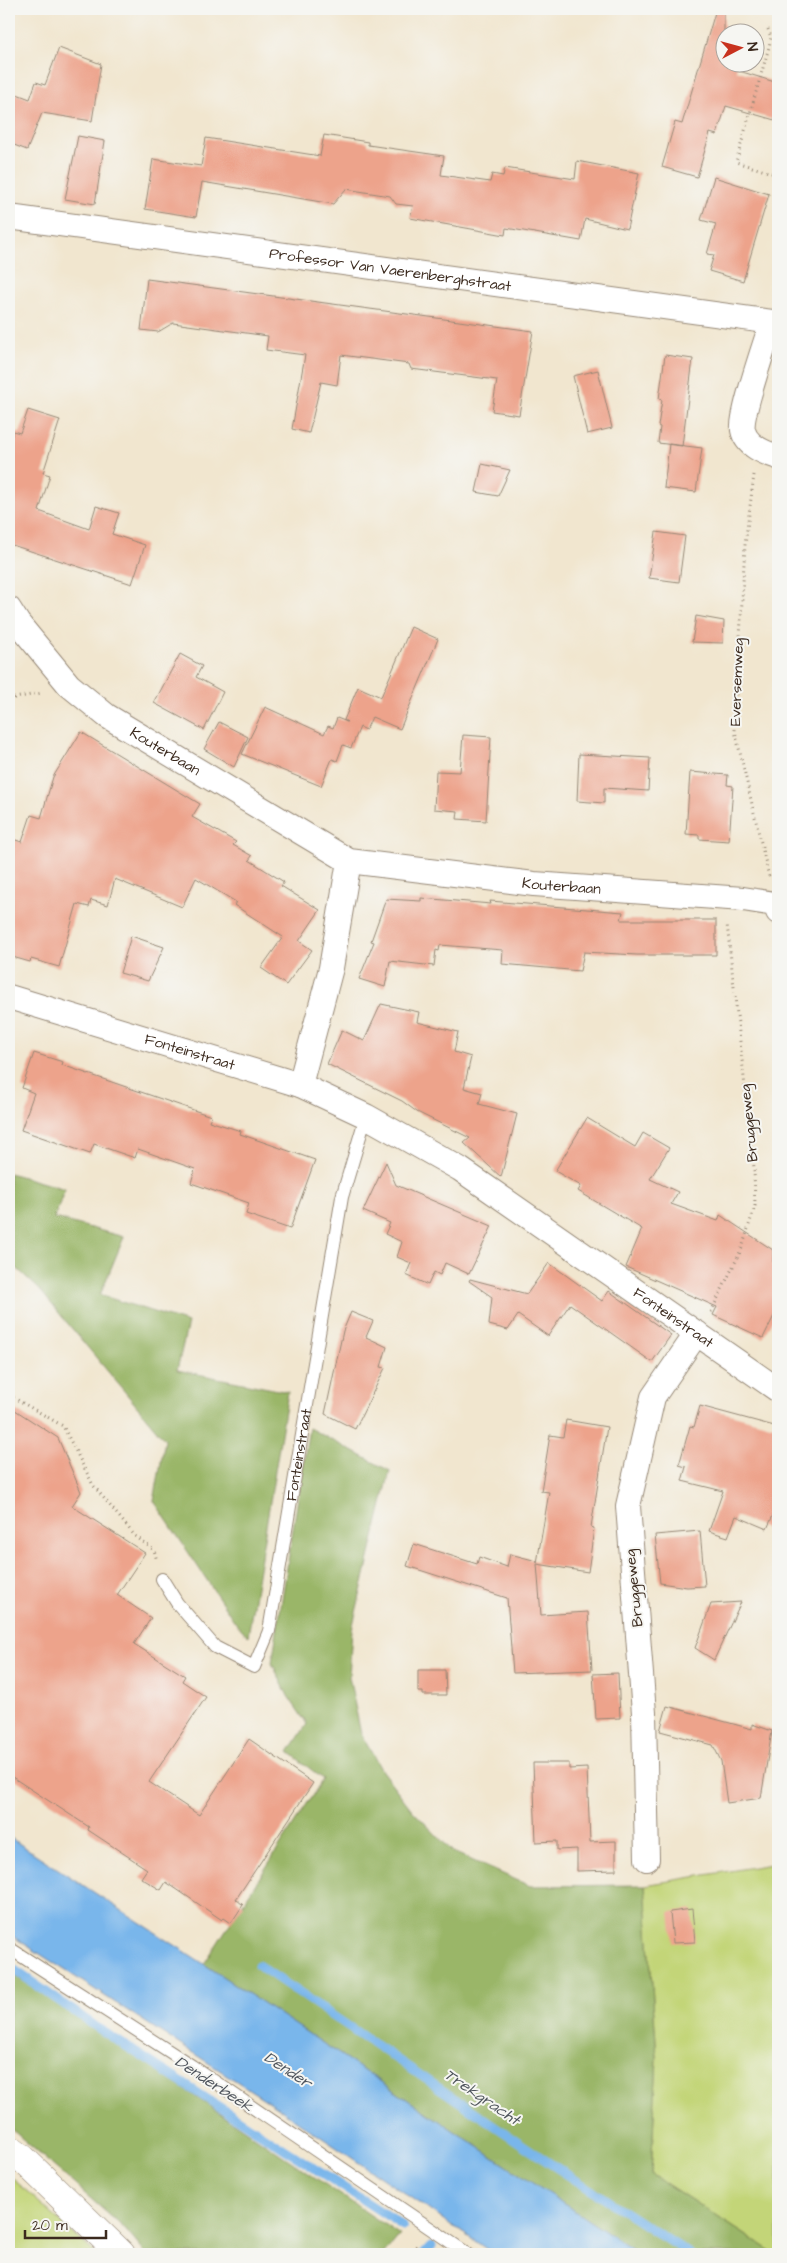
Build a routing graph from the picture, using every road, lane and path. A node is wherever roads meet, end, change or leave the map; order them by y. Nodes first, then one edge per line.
1 (768, 29) dead end
2 (778, 175) edge
3 (9, 217) edge
4 (775, 312) edge
5 (769, 453) edge
6 (9, 609) edge
7 (349, 861) junction
8 (724, 898) junction
9 (777, 908) edge
10 (9, 997) edge
11 (300, 1085) junction
12 (366, 1116) junction
13 (699, 1335) junction
14 (778, 1390) edge
15 (9, 1395) edge
16 (162, 1579) joint
17 (647, 1859) dead end
18 (9, 1948) edge
19 (9, 2149) edge
20 (121, 2254) edge
21 (468, 2254) edge

1 - 2 path
3 - 4 street, Professor Van Vaerenberghstraat
4 - 5 street, Professor Van Vaerenberghstraat
5 - 9 path, Eversemweg
6 - 7 street, Kouterbaan
7 - 8 street, Kouterbaan
7 - 11 street
8 - 9 street, Kouterbaan
8 - 13 path, Bruggeweg
10 - 11 street, Fonteinstraat
11 - 12 street, Fonteinstraat
12 - 13 street, Fonteinstraat
12 - 16 lane, Fonteinstraat
13 - 14 street, Fonteinstraat
13 - 17 street, Bruggeweg
15 - 16 path
18 - 21 lane
19 - 20 street

